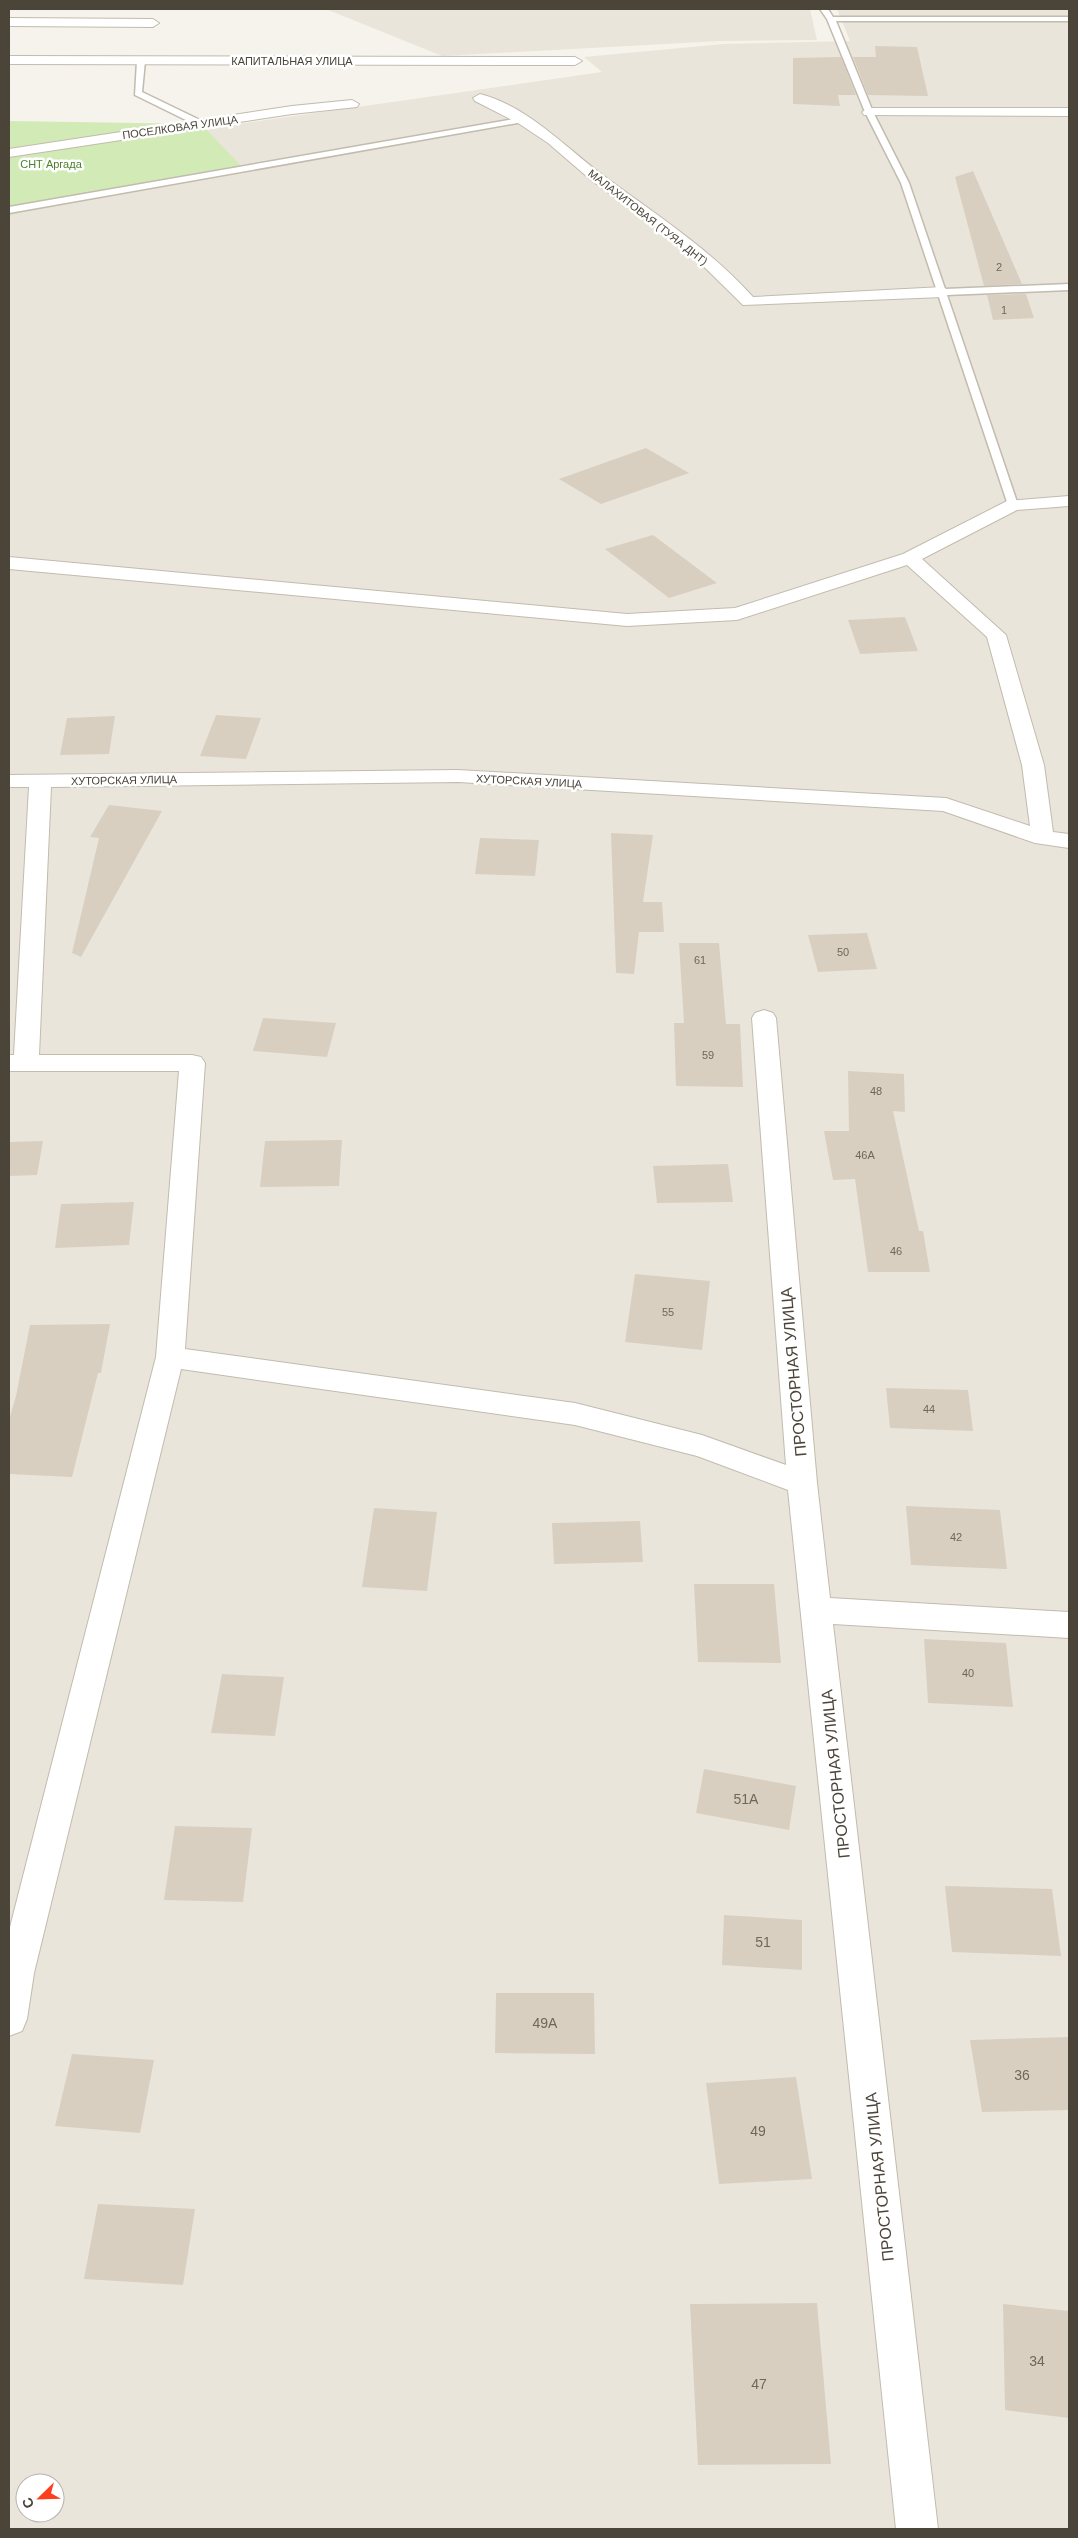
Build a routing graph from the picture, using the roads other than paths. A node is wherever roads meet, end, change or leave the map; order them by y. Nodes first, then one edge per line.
1 (160, 9) edge
2 (824, 9) edge
3 (830, 18) junction
4 (1069, 19) edge
5 (9, 22) edge
6 (153, 23) junction
7 (9, 60) edge
8 (141, 61) junction
9 (575, 61) dead end
10 (480, 98) dead end
11 (352, 104) dead end
12 (869, 112) junction
13 (1069, 112) edge
14 (520, 120) junction
15 (201, 124) junction
16 (9, 153) edge
17 (9, 210) edge
18 (1069, 286) edge
19 (943, 292) junction
20 (1069, 501) edge
21 (1013, 504) junction
22 (910, 558) junction
23 (9, 562) edge
24 (9, 781) edge
25 (40, 781) junction
26 (1043, 838) junction
27 (1069, 841) edge
28 (764, 1018) dead end
29 (17, 1063) edge
30 (170, 1357) junction
31 (802, 1483) junction
32 (817, 1610) junction
33 (1069, 1625) edge
34 (9, 2019) edge
35 (917, 2529) edge

1 - 6 street
2 - 3 lane
3 - 4 lane
3 - 12 lane
5 - 6 street
6 - 8 street
7 - 8 street, КАПИТАЛЬНАЯ УЛИЦА
8 - 9 street, КАПИТАЛЬНАЯ УЛИЦА
8 - 15 lane
10 - 14 street, МАЛАХИТОВАЯ (ТУЯА ДНТ)
11 - 15 street, ПОСЕЛКОВАЯ УЛИЦА
12 - 13 street
12 - 19 lane
14 - 17 lane
14 - 19 street, МАЛАХИТОВАЯ (ТУЯА ДНТ)
15 - 16 street, ПОСЕЛКОВАЯ УЛИЦА
18 - 19 lane
19 - 21 lane
20 - 21 street
21 - 22 street
22 - 23 street
22 - 26 street
24 - 25 street, ХУТОРСКАЯ УЛИЦА
25 - 26 street, ХУТОРСКАЯ УЛИЦА
25 - 29 street
26 - 27 street, ХУТОРСКАЯ УЛИЦА
28 - 31 street, ПРОСТОРНАЯ УЛИЦА
29 - 30 street
30 - 31 street
30 - 34 street
31 - 32 street, ПРОСТОРНАЯ УЛИЦА
32 - 33 street
32 - 35 street, ПРОСТОРНАЯ УЛИЦА

